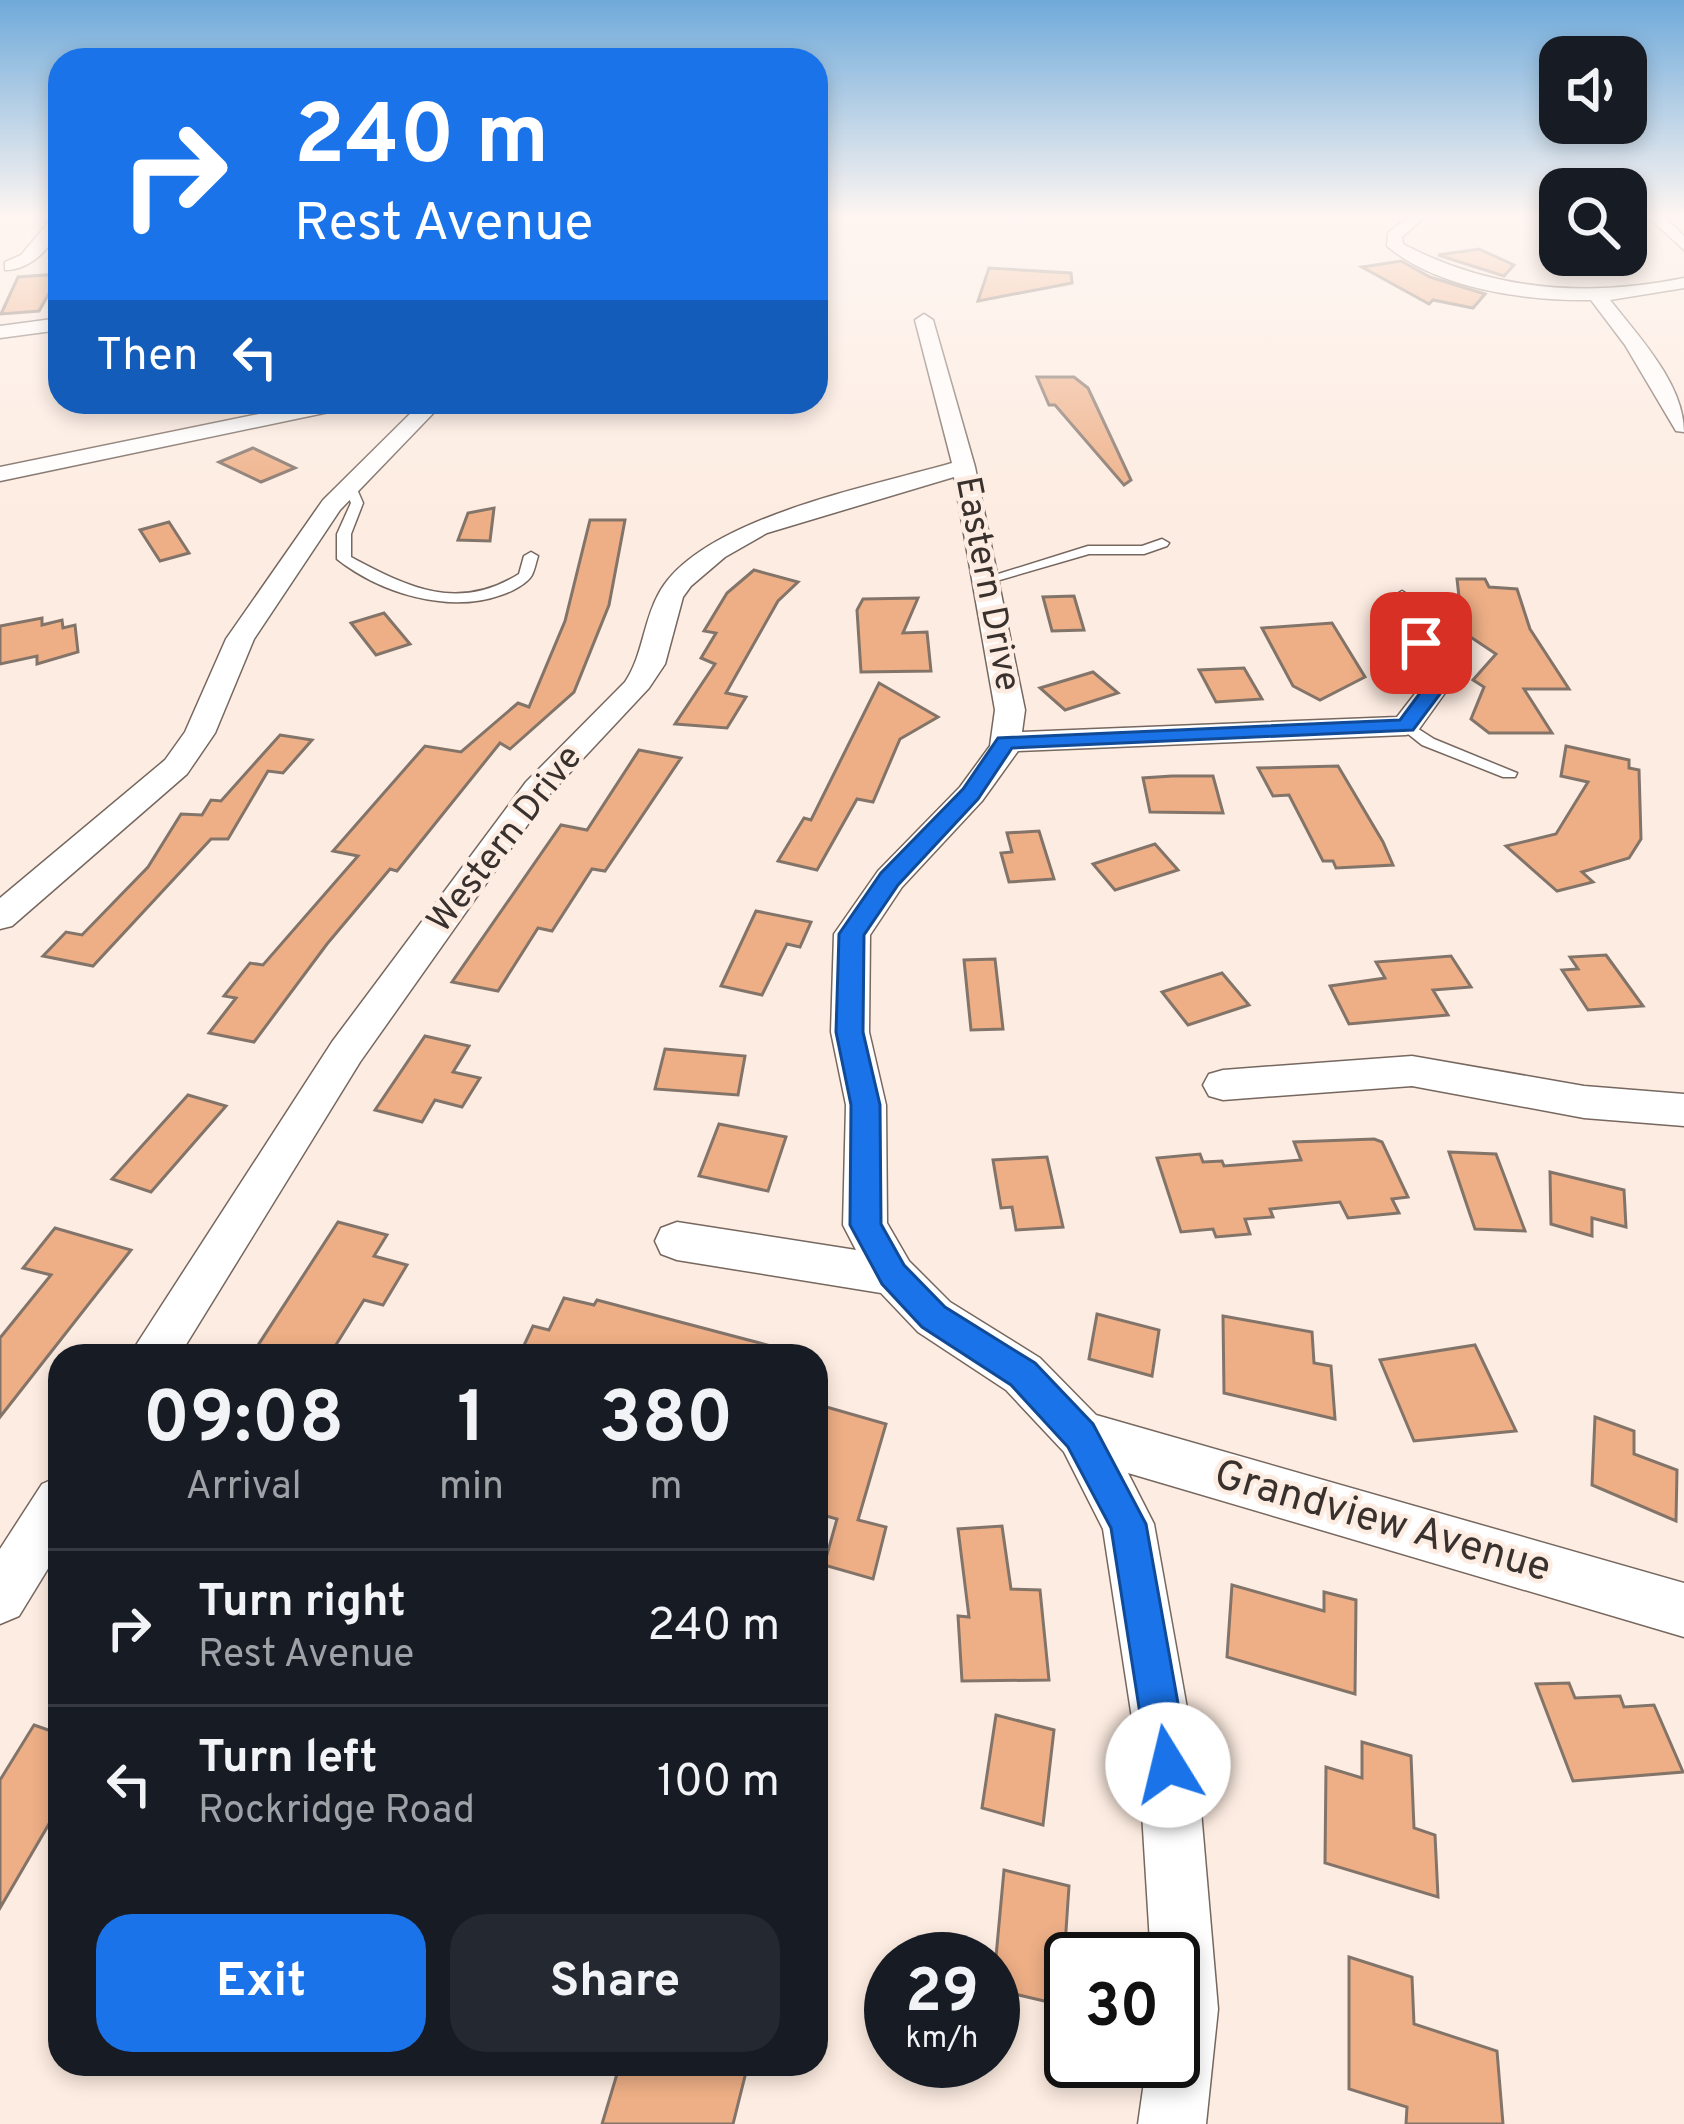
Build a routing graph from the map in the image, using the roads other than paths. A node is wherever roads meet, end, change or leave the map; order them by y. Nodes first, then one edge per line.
1 (1613, 316) edge
2 (924, 320) dead end
3 (48, 326) edge
4 (0, 332) edge
5 (290, 414) edge
6 (422, 414) edge
7 (1684, 426) edge
8 (964, 467) junction
9 (0, 474) edge
10 (350, 487) junction
11 (1162, 544) dead end
12 (531, 556) dead end
13 (986, 580) junction
14 (1402, 599) dead end
15 (1406, 726) junction
16 (1006, 742) junction
17 (1509, 772) dead end
18 (0, 917) edge
19 (1223, 1085) dead end
20 (1684, 1110) edge
21 (676, 1241) dead end
22 (893, 1275) junction
23 (160, 1344) edge
24 (1081, 1436) junction
25 (48, 1521) edge
26 (0, 1597) edge
27 (1684, 1610) edge
28 (1172, 2124) edge

1 - 7 street
2 - 8 street, Eastern Drive
3 - 4 street
5 - 9 street
6 - 10 street
8 - 13 street, Eastern Drive
8 - 23 street, Western Drive
10 - 12 lane
10 - 18 street
11 - 13 lane
13 - 16 street, Eastern Drive
14 - 15 street
15 - 16 street
15 - 17 lane
16 - 22 street, Eastern Drive
19 - 20 street
21 - 22 street
22 - 24 street, Eastern Drive
24 - 27 street, Grandview Avenue
24 - 28 street, Eastern Drive
25 - 26 street

